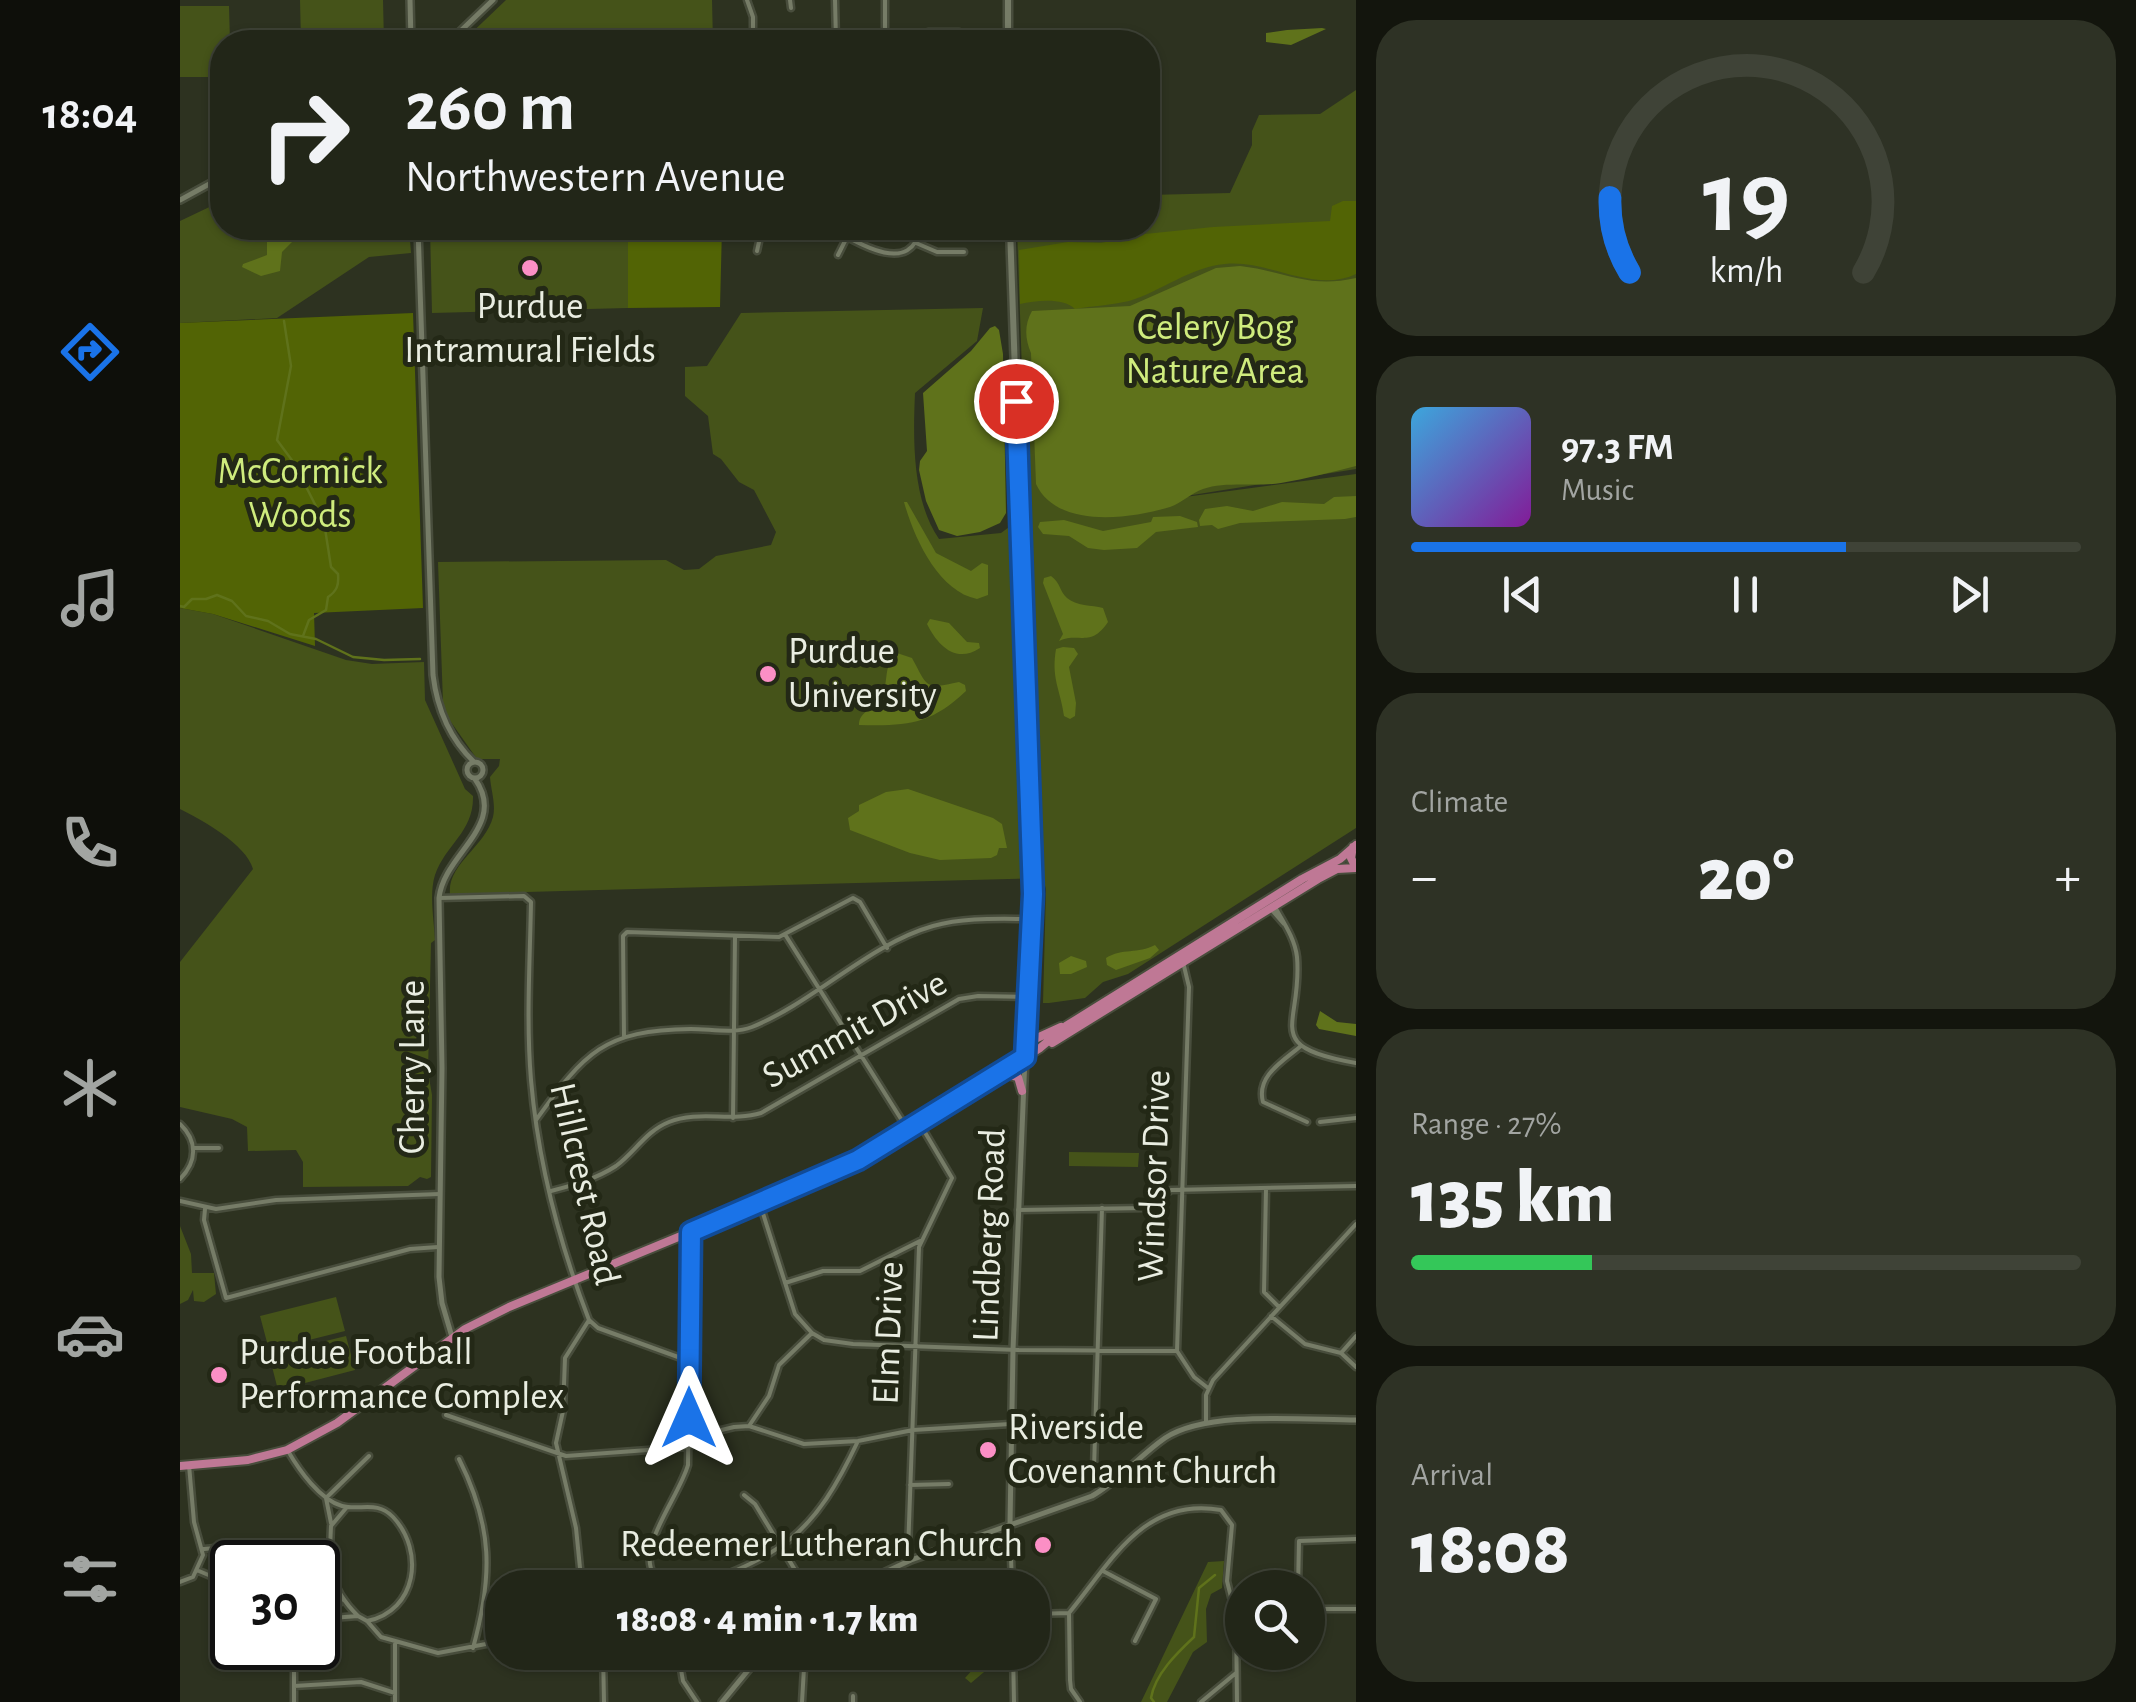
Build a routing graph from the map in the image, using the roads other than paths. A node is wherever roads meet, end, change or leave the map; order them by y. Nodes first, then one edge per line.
1 (410, 0) edge
2 (493, 0) edge
3 (747, 0) edge
4 (790, 0) edge
5 (835, 0) edge
6 (884, 0) edge
7 (1008, 0) edge
8 (790, 8) dead end
9 (411, 30) edge
10 (462, 30) edge
11 (753, 30) edge
12 (836, 30) edge
13 (884, 30) edge
14 (1008, 30) edge
15 (210, 183) edge
16 (180, 200) edge
17 (418, 240) edge
18 (759, 240) edge
19 (846, 240) edge
20 (854, 240) edge
21 (917, 240) edge
22 (1010, 240) edge
23 (916, 243) junction
24 (757, 251) dead end
25 (964, 252) dead end
26 (838, 255) dead end
27 (471, 764) junction
28 (478, 777) junction
29 (1355, 846) edge
30 (1356, 868) edge
31 (439, 898) junction
32 (1270, 904) junction
33 (1032, 919) junction
34 (785, 935) junction
35 (735, 936) junction
36 (887, 948) junction
37 (1181, 959) junction
38 (818, 988) junction
39 (1029, 997) junction
40 (1066, 1026) junction
41 (1028, 1027) junction
42 (733, 1030) junction
43 (624, 1036) junction
44 (1046, 1045) junction
45 (1301, 1046) junction
46 (862, 1056) junction
47 (1025, 1057) junction
48 (1356, 1063) edge
49 (1000, 1073) junction
50 (1022, 1090) junction
51 (733, 1118) junction
52 (1356, 1118) edge
53 (536, 1120) junction
54 (1307, 1122) dead end
55 (1320, 1122) dead end
56 (180, 1124) edge
57 (920, 1124) junction
58 (908, 1131) junction
59 (194, 1148) junction
60 (219, 1148) dead end
61 (180, 1179) edge
62 (1356, 1186) edge
63 (1266, 1187) junction
64 (1182, 1190) junction
65 (551, 1191) junction
66 (440, 1194) junction
67 (180, 1202) edge
68 (760, 1204) junction
69 (1102, 1208) junction
70 (205, 1209) junction
71 (1018, 1210) junction
72 (1356, 1224) edge
73 (691, 1232) junction
74 (920, 1241) junction
75 (438, 1248) junction
76 (573, 1280) junction
77 (785, 1283) junction
78 (1280, 1307) junction
79 (1272, 1316) junction
80 (589, 1320) junction
81 (812, 1333) junction
82 (1356, 1336) edge
83 (452, 1337) junction
84 (915, 1346) junction
85 (1013, 1350) junction
86 (1098, 1350) junction
87 (1177, 1350) junction
88 (1342, 1352) junction
89 (690, 1361) junction
90 (1356, 1367) edge
91 (1208, 1388) junction
92 (446, 1415) dead end
93 (1356, 1420) edge
94 (1206, 1422) junction
95 (1011, 1424) junction
96 (749, 1426) junction
97 (913, 1430) junction
98 (858, 1442) junction
99 (689, 1447) junction
100 (287, 1450) junction
101 (368, 1456) dead end
102 (559, 1456) junction
103 (459, 1459) dead end
104 (185, 1466) edge
105 (950, 1484) dead end
106 (910, 1485) junction
107 (1103, 1489) junction
108 (744, 1495) dead end
109 (326, 1498) junction
110 (348, 1507) junction
111 (1010, 1524) junction
112 (331, 1526) junction
113 (1356, 1539) edge
114 (781, 1548) junction
115 (202, 1549) junction
116 (210, 1549) edge
117 (912, 1560) junction
118 (580, 1570) edge
119 (652, 1570) edge
120 (737, 1570) edge
121 (795, 1570) edge
122 (890, 1570) edge
123 (1011, 1570) edge
124 (1298, 1570) edge
125 (199, 1571) junction
126 (1104, 1571) junction
127 (210, 1576) edge
128 (180, 1582) edge
129 (341, 1600) joint
130 (1356, 1608) edge
131 (1325, 1609) edge
132 (1070, 1613) junction
133 (1050, 1614) edge
134 (358, 1616) junction
135 (340, 1617) edge
136 (368, 1621) junction
137 (1136, 1641) dead end
138 (395, 1644) junction
139 (485, 1645) edge
140 (473, 1648) junction
141 (294, 1670) edge
142 (603, 1670) edge
143 (681, 1670) edge
144 (748, 1670) edge
145 (801, 1670) edge
146 (1013, 1670) edge
147 (1236, 1673) junction
148 (294, 1686) junction
149 (395, 1693) junction
150 (294, 1702) edge
151 (395, 1702) edge
152 (604, 1702) edge
153 (696, 1702) edge
154 (722, 1702) edge
155 (802, 1702) edge
156 (1014, 1702) edge
157 (1080, 1702) edge
158 (1201, 1702) edge
159 (1237, 1702) edge

1 - 9 street
2 - 10 street
3 - 11 street
4 - 8 street
5 - 12 street
6 - 13 street
7 - 14 main road
15 - 16 street
17 - 27 street
18 - 24 street
19 - 26 street
20 - 23 street
21 - 23 street
22 - 33 main road, Lindberg Road
23 - 25 street
27 - 28 street
27 - 28 street
28 - 31 street, Cherry Lane
29 - 30 main road
29 - 32 main road
30 - 32 main road
31 - 53 street, Hillcrest Road
31 - 66 street, Cherry Lane
32 - 37 main road
32 - 45 street
33 - 36 street
33 - 39 main road, Lindberg Road
34 - 35 street
34 - 36 street
34 - 38 street
35 - 42 street
35 - 43 street
36 - 38 street
37 - 40 main road
37 - 44 main road
37 - 64 street, Windsor Drive
38 - 42 street
38 - 46 street
39 - 41 main road, Lindberg Road
39 - 46 street, Summit Drive
40 - 41 main road
40 - 44 main road
41 - 47 main road, Lindberg Road
42 - 43 street
42 - 51 street
43 - 53 street
44 - 47 main road
45 - 48 street
45 - 54 street
46 - 51 street, Summit Drive
46 - 58 street
47 - 49 main road
47 - 50 street, Lindberg Road
49 - 50 main road
49 - 57 main road
50 - 71 street, Lindberg Road
51 - 65 street, Summit Drive
52 - 55 street
53 - 65 street, Hillcrest Road
56 - 59 street
57 - 58 main road
57 - 74 street, Elm Drive
58 - 68 main road
59 - 60 street
59 - 61 street
62 - 63 street
63 - 64 street
63 - 78 street
64 - 69 street
64 - 87 street, Windsor Drive
65 - 76 street, Hillcrest Road
66 - 70 street
66 - 75 street, Cherry Lane
67 - 70 street
68 - 73 main road
68 - 77 street
69 - 71 street
69 - 86 street
70 - 75 street
71 - 85 street, Lindberg Road
72 - 78 street
73 - 76 main road
73 - 89 street
74 - 77 street
74 - 84 street, Elm Drive
75 - 83 street, Cherry Lane
76 - 80 street, Hillcrest Road
76 - 83 main road
77 - 81 street
78 - 79 street
79 - 88 street
79 - 91 street
80 - 89 street
80 - 102 street, Hillcrest Road
81 - 84 street
81 - 96 street
82 - 88 street
83 - 100 main road
84 - 85 street
84 - 97 street, Elm Drive
85 - 86 street
85 - 95 street, Lindberg Road
86 - 87 street
86 - 107 street
87 - 91 street
88 - 90 street
89 - 99 street
91 - 94 street
92 - 102 street
93 - 94 street
94 - 107 street
95 - 97 street
95 - 111 street, Lindberg Road
96 - 98 street
96 - 99 street
97 - 98 street
97 - 106 street, Elm Drive
98 - 114 street
99 - 102 street
99 - 119 street
100 - 104 main road
100 - 109 street
101 - 109 street
102 - 118 street, Hillcrest Road
103 - 140 street
104 - 115 street
105 - 106 street
106 - 117 street, Elm Drive
107 - 111 street
108 - 114 street
109 - 110 street
109 - 112 street
110 - 112 street
110 - 136 street
111 - 117 street
111 - 123 street
112 - 129 street
113 - 124 street
114 - 120 street
114 - 121 street
115 - 116 street
115 - 125 street
117 - 122 street
125 - 127 street
125 - 128 street
126 - 132 street
126 - 137 street
126 - 147 street
129 - 134 street
130 - 131 street
132 - 133 street
132 - 157 street
134 - 135 street
134 - 136 street
136 - 138 street
138 - 140 street
138 - 149 street
139 - 140 street
141 - 148 street
142 - 152 street
143 - 153 street
144 - 154 street
145 - 155 street
146 - 156 street
147 - 158 street
147 - 159 street
148 - 149 street
148 - 150 street
149 - 151 street

